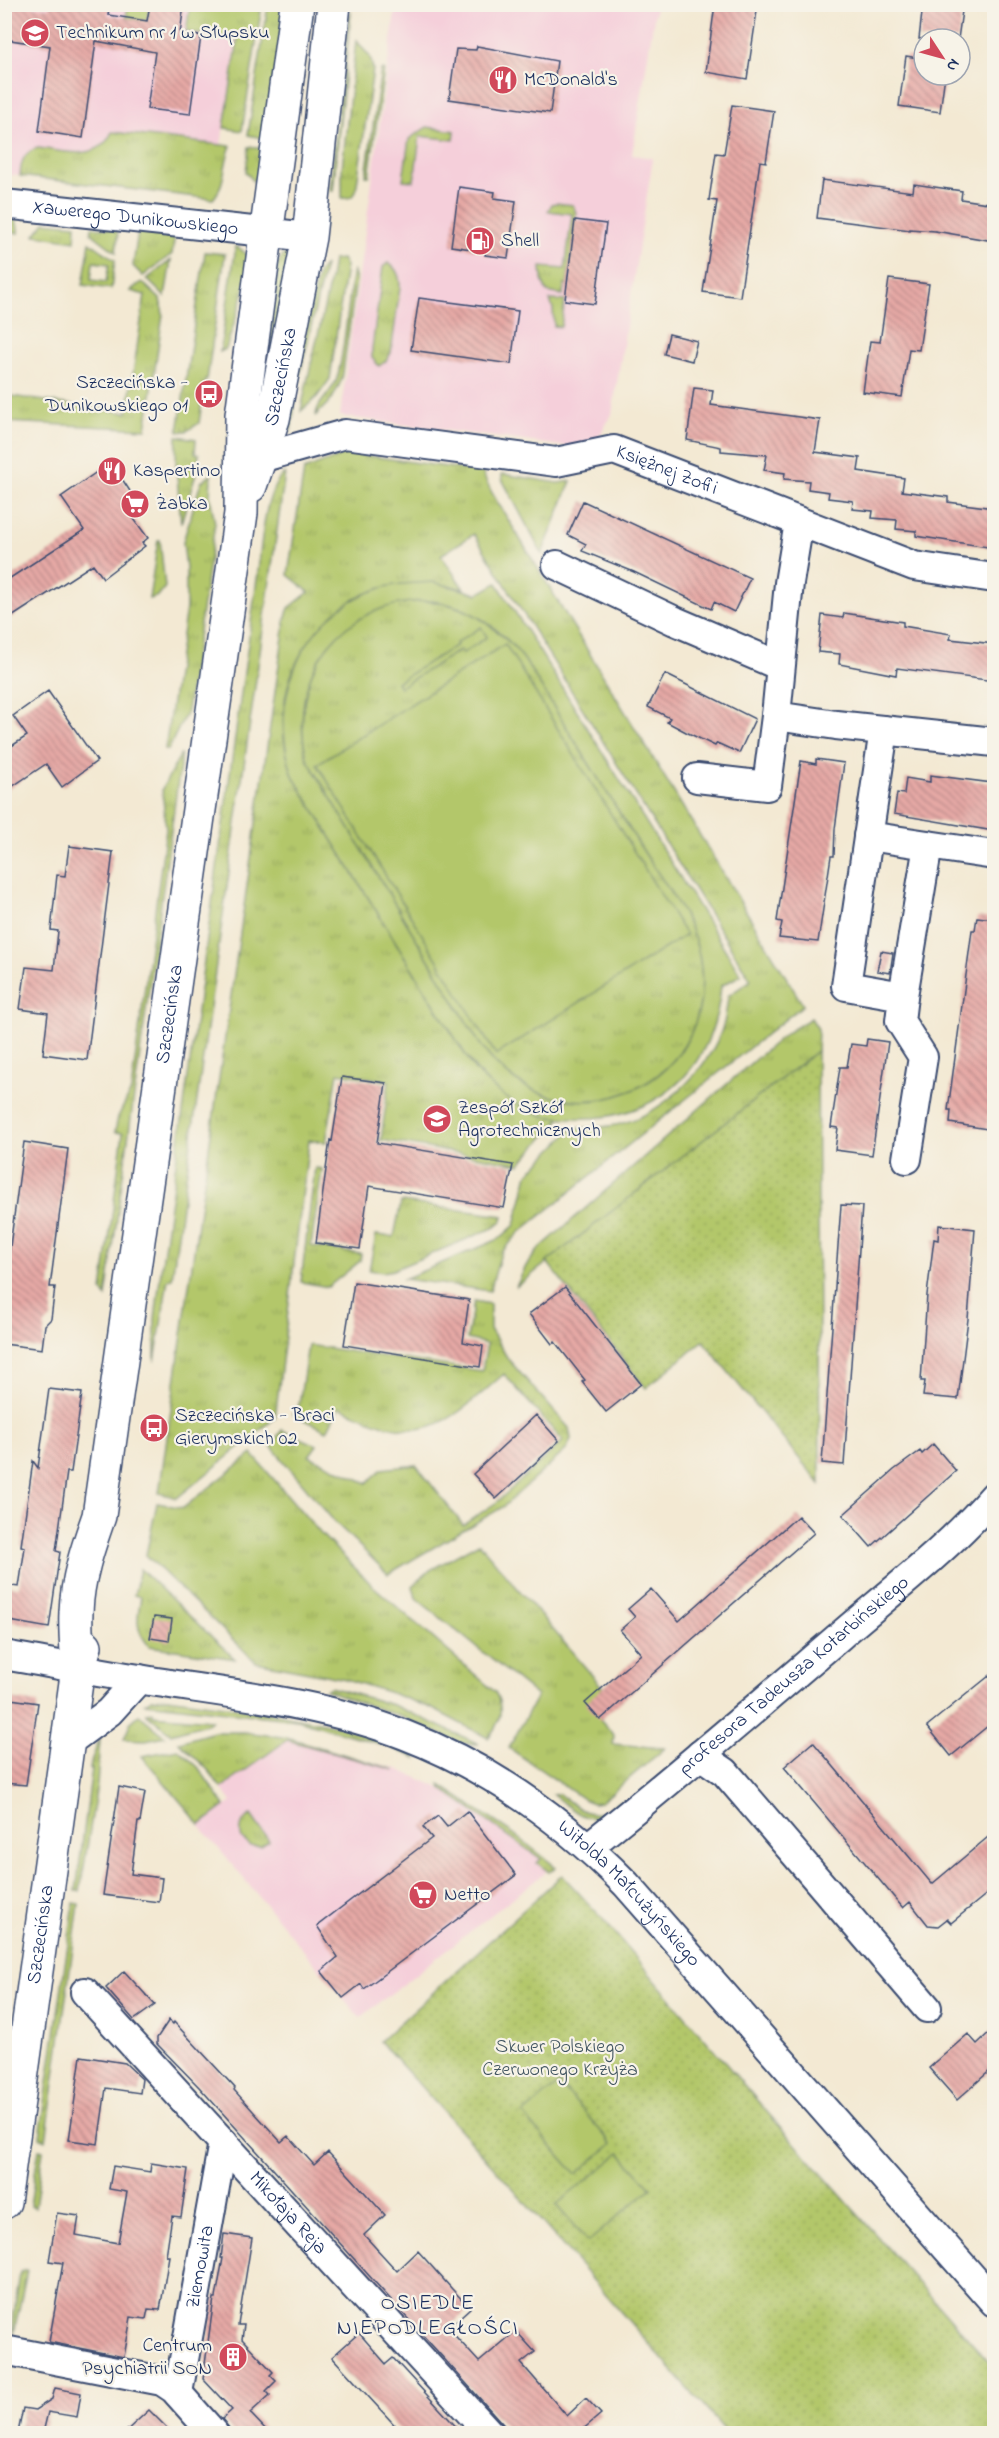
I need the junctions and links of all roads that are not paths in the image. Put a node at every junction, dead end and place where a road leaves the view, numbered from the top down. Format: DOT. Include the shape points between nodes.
graph roads {
  1 [pos="297,4"];
  2 [pos="334,4"];
  3 [pos="4,204"];
  4 [pos="267,234"];
  5 [pos="309,237"];
  6 [pos="260,458"];
  7 [pos="241,513"];
  8 [pos="799,522"];
  9 [pos="557,565"];
  10 [pos="994,578"];
  11 [pos="780,666"];
  12 [pos="776,716"];
  13 [pos="884,730"];
  14 [pos="994,742"];
  15 [pos="697,778"];
  16 [pos="868,836"];
  17 [pos="928,845"];
  18 [pos="994,855"];
  19 [pos="903,996"];
  20 [pos="907,1159"];
  21 [pos="994,1496"];
  22 [pos="4,1655"];
  23 [pos="78,1668"];
  24 [pos="139,1679"];
  25 [pos="67,1743"];
  26 [pos="700,1755"];
  27 [pos="588,1847"];
  28 [pos="85,1992"];
  29 [pos="927,2008"];
  30 [pos="223,2142"];
  31 [pos="4,2202"];
  32 [pos="994,2302"];
  33 [pos="4,2350"];
  34 [pos="177,2393"];
  35 [pos="214,2433"];
  36 [pos="490,2433"];
  1 -- 4 [label="street, Szczecińska"];
  2 -- 5 [label="street, Szczecińska"];
  3 -- 4 [label="street, Xawerego Dunikowskiego"];
  4 -- 5 [label="street"];
  4 -- 7 [label="street, Szczecińska" via="242,415"];
  5 -- 6 [label="street, Szczecińska" via="273,419"];
  6 -- 7 [label="street, Szczecińska"];
  6 -- 8 [label="street, Księżnej Zofii" via="345,434 556,462 614,450"];
  7 -- 23 [label="street, Szczecińska" via="99,1516 79,1588"];
  8 -- 10 [label="street, Księżnej Zofii" via="914,566"];
  8 -- 11 [label="street"];
  9 -- 11 [label="street"];
  11 -- 12 [label="street"];
  12 -- 13 [label="street"];
  12 -- 15 [label="street" via="767,786"];
  13 -- 14 [label="street"];
  13 -- 16 [label="street"];
  16 -- 17 [label="street"];
  16 -- 19 [label="street" via="846,986"];
  17 -- 18 [label="street"];
  17 -- 19 [label="street"];
  19 -- 20 [label="street" via="900,1021 923,1057"];
  21 -- 26 [label="street, profesora Tadeusza Kotarbińskiego" via="976,1518"];
  22 -- 23 [label="street, Witolda Małcużyńskiego"];
  23 -- 24 [label="street, Witolda Małcużyńskiego"];
  23 -- 25 [label="street, Szczecińska"];
  24 -- 25 [label="street" via="109,1712"];
  24 -- 27 [label="street, Witolda Małcużyńskiego" via="287,1701 405,1735 480,1770 538,1806"];
  25 -- 31 [label="street, Szczecińska"];
  26 -- 27 [label="street, profesora Tadeusza Kotarbińskiego"];
  26 -- 29 [label="street" via="725,1772"];
  27 -- 32 [label="street, Witolda Małcużyńskiego" via="626,1884"];
  28 -- 30 [label="street, Mikołaja Reja"];
  30 -- 34 [label="street, Ziemowita"];
  30 -- 36 [label="street, Mikołaja Reja"];
  33 -- 34 [label="street" via="162,2381"];
  34 -- 35 [label="street"];
}
